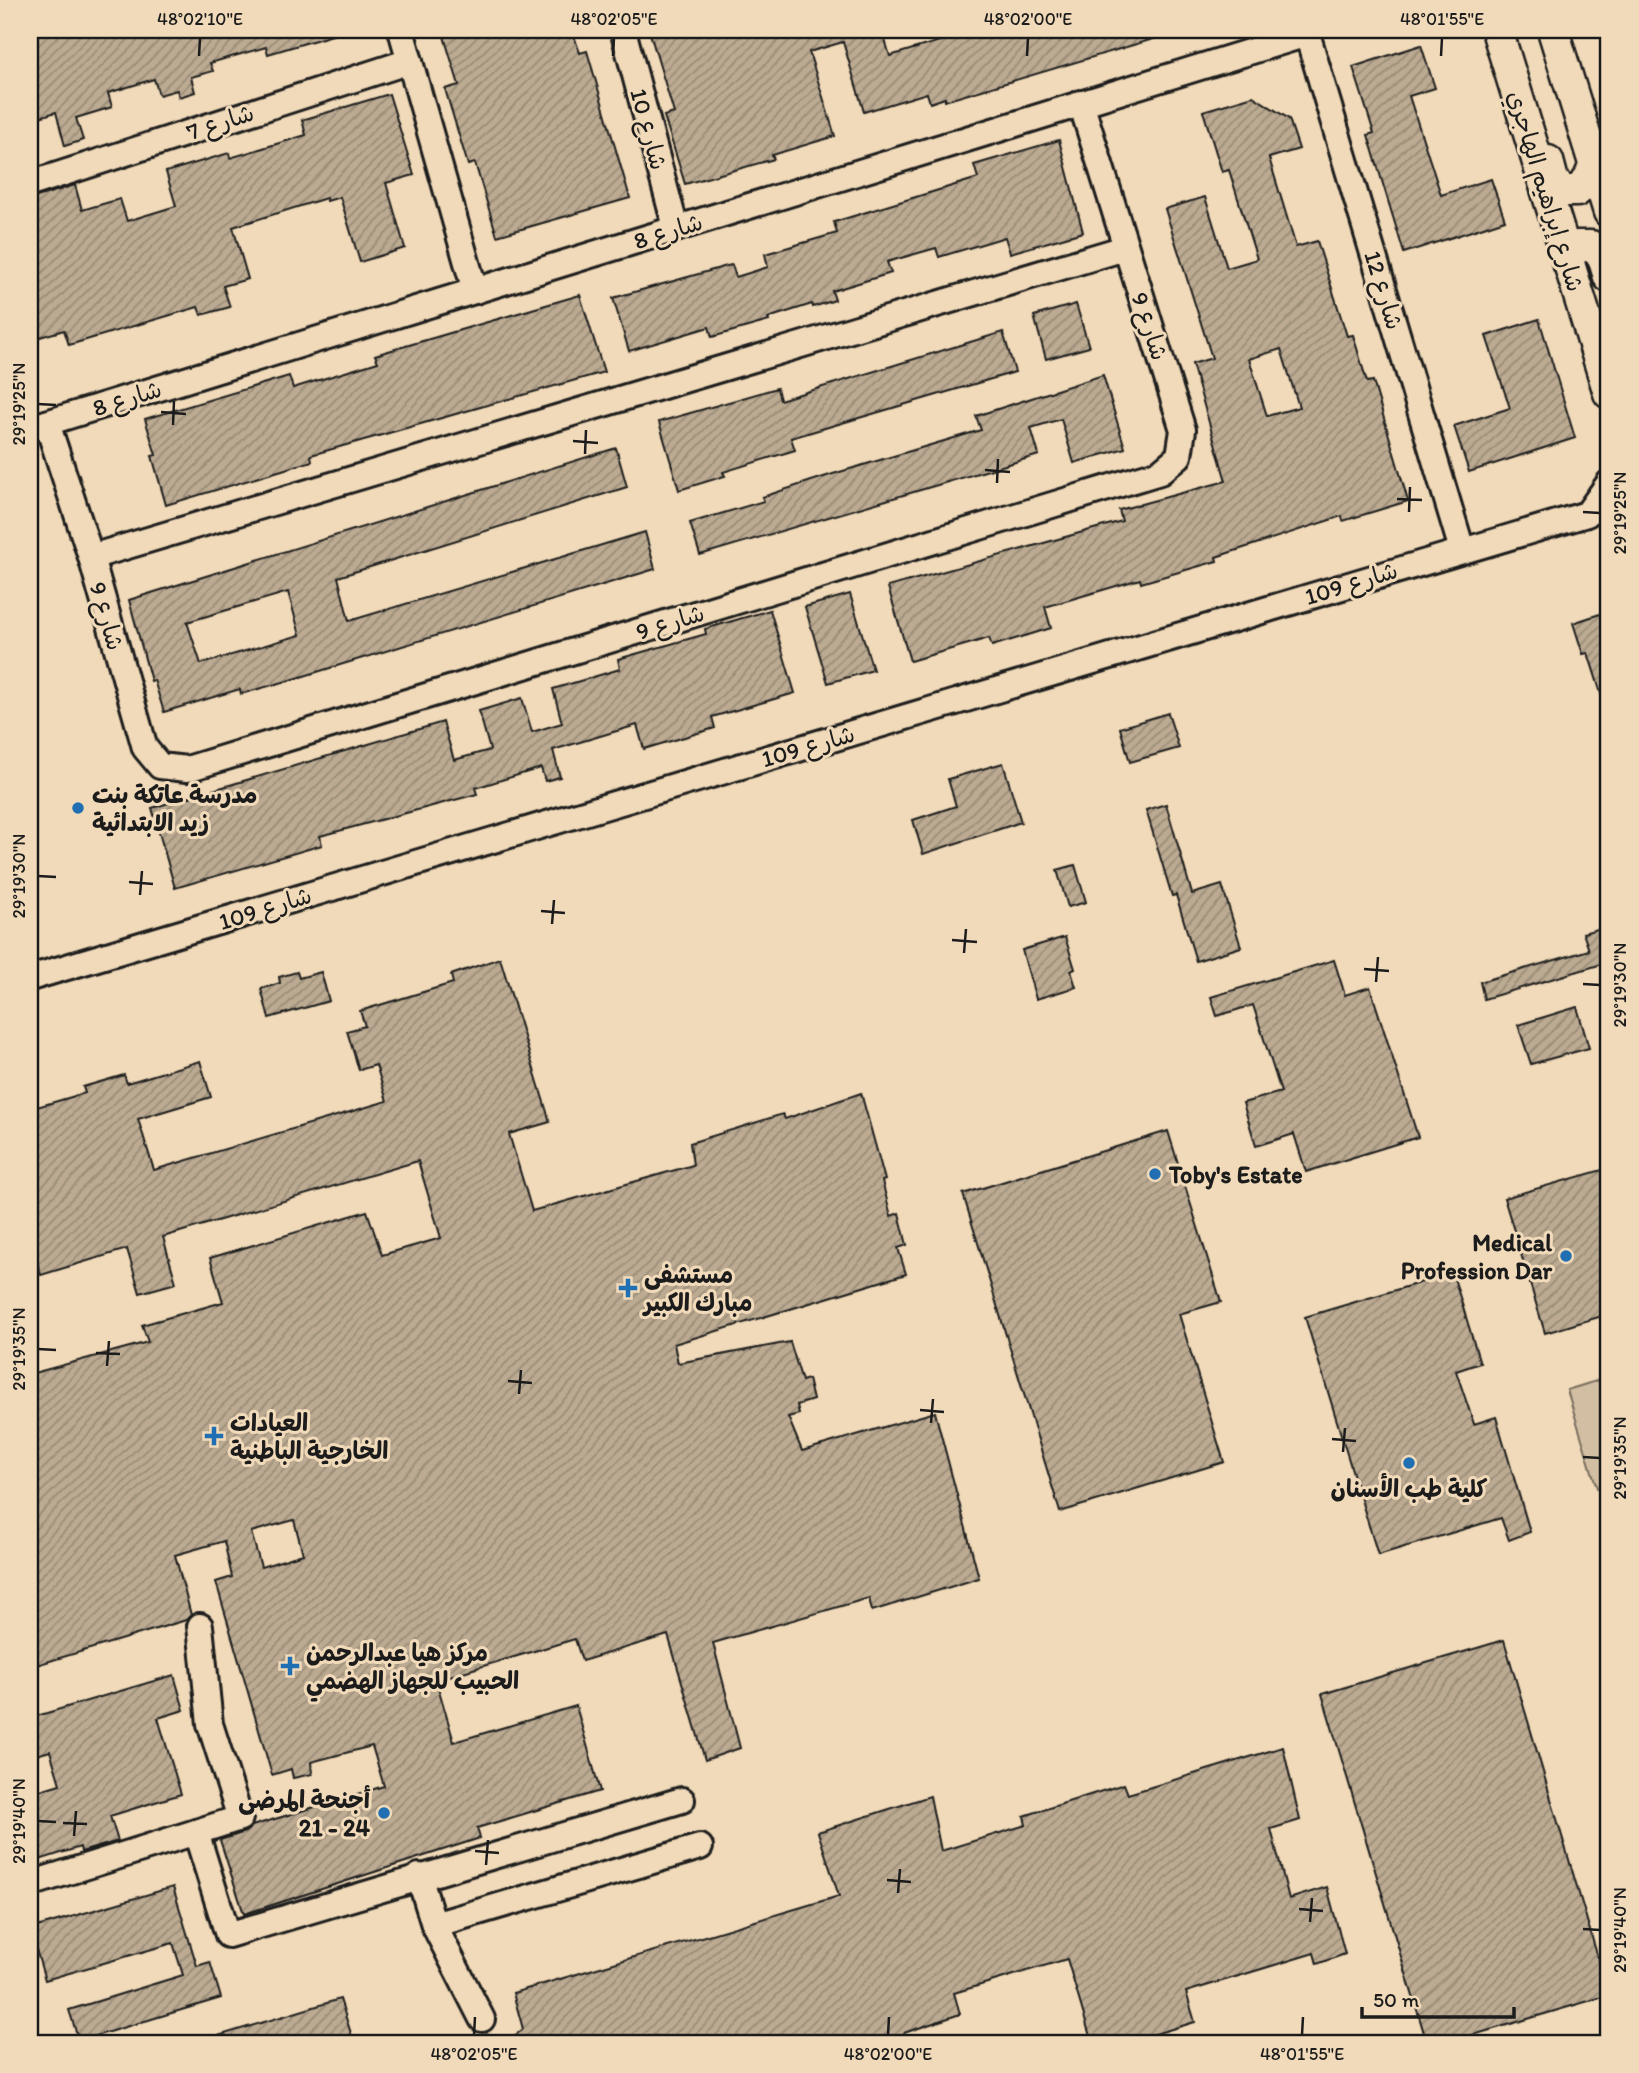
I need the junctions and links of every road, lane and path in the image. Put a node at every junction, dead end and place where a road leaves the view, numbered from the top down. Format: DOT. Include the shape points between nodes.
graph roads {
  1 [pos="401,30"];
  2 [pos="623,30"];
  3 [pos="1497,30"];
  4 [pos="1510,30"];
  5 [pos="1306,32"];
  6 [pos="1558,37"];
  7 [pos="410,61"];
  8 [pos="1081,103"];
  9 [pos="1595,164"];
  10 [pos="30,184"];
  11 [pos="1609,212"];
  12 [pos="676,229"];
  13 [pos="1125,248"];
  14 [pos="1567,261"];
  15 [pos="1609,277"];
  16 [pos="475,291"];
  17 [pos="1609,393"];
  18 [pos="38,425"];
  19 [pos="1609,483"];
  20 [pos="1598,518"];
  21 [pos="1462,551"];
  22 [pos="91,557"];
  23 [pos="30,978"];
  24 [pos="200,1626"];
  25 [pos="682,1800"];
  26 [pos="196,1832"];
  27 [pos="700,1847"];
  28 [pos="419,1876"];
  29 [pos="30,1884"];
  30 [pos="434,1924"];
  31 [pos="482,2019"];
  1 -- 7 [label="street"];
  2 -- 12 [label="street, شارع 10"];
  3 -- 14 [label="main road, شارع إبراهيم الهاجري"];
  4 -- 9 [label="main road" via="1518,45 1553,180 1562,191 1577,191 1588,181"];
  5 -- 8 [label="street, شارع 8"];
  5 -- 21 [label="street, شارع 12"];
  6 -- 9 [label="main road"];
  7 -- 10 [label="street, شارع 7"];
  7 -- 16 [label="street"];
  8 -- 12 [label="street, شارع 8"];
  8 -- 13 [label="street, شارع 9"];
  9 -- 11 [label="main road"];
  12 -- 16 [label="street, شارع 8"];
  13 -- 22 [label="street, شارع 9"];
  13 -- 22 [label="street, شارع 9" via="1183,430 1179,456 1160,472 187,769 160,766 145,748"];
  14 -- 15 [label="main road" via="1577,246 1591,246 1602,254"];
  14 -- 17 [label="main road, شارع إبراهيم الهاجري"];
  16 -- 18 [label="street, شارع 8"];
  18 -- 22 [label="street, شارع 9"];
  19 -- 20 [label="street, شارع 109"];
  20 -- 21 [label="street, شارع 109"];
  21 -- 23 [label="street, شارع 109"];
  24 -- 26 [label="street" via="210,1724 240,1818"];
  25 -- 28 [label="street"];
  26 -- 28 [label="street" via="228,1935"];
  26 -- 29 [label="street"];
  27 -- 30 [label="street"];
  28 -- 30 [label="street"];
  30 -- 31 [label="street"];
}
